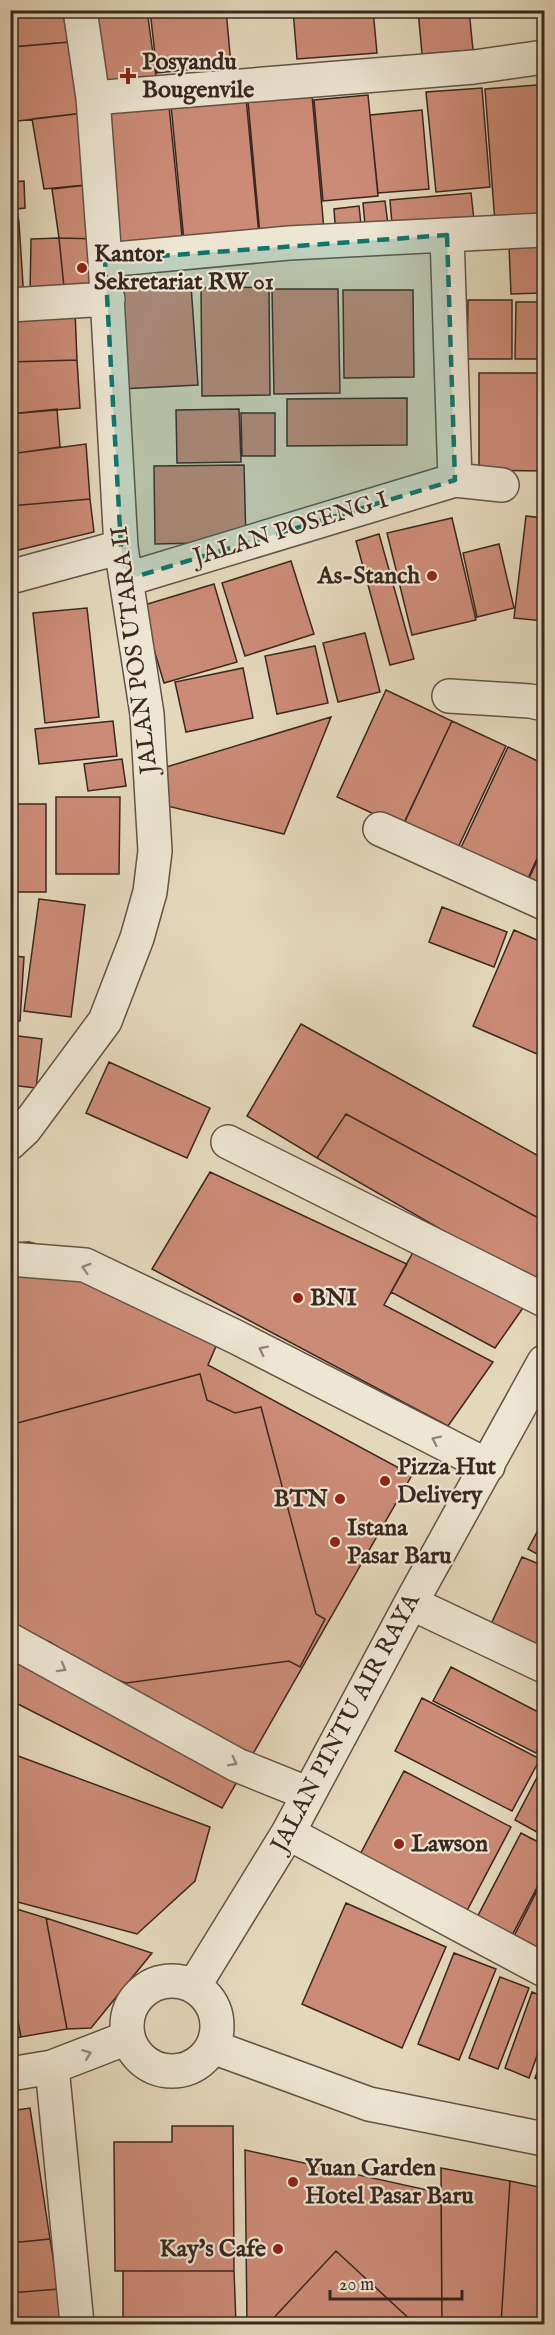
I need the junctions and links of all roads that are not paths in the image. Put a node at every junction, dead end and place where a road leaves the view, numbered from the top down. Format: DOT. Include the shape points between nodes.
graph roads {
  1 [pos="80,10"];
  2 [pos="544,57"];
  3 [pos="93,98"];
  4 [pos="544,230"];
  5 [pos="447,235"];
  6 [pos="105,260"];
  7 [pos="108,299"];
  8 [pos="10,305"];
  9 [pos="455,480"];
  10 [pos="502,485"];
  11 [pos="121,547"];
  12 [pos="10,577"];
  13 [pos="128,579"];
  14 [pos="449,696"];
  15 [pos="544,704"];
  16 [pos="380,829"];
  17 [pos="544,903"];
  18 [pos="228,1142"];
  19 [pos="10,1143"];
  20 [pos="10,1259"];
  21 [pos="544,1300"];
  22 [pos="544,1362"];
  23 [pos="488,1466"];
  24 [pos="411,1603"];
  25 [pos="10,1640"];
  26 [pos="544,1666"];
  27 [pos="309,1794"];
  28 [pos="288,1833"];
  29 [pos="544,1970"];
  30 [pos="194,1986"];
  31 [pos="127,2038"];
  32 [pos="213,2047"];
  33 [pos="52,2067"];
  34 [pos="10,2074"];
  35 [pos="544,2139"];
  36 [pos="77,2325"];
  1 -- 3 [label="street, JALAN POS UTARA II"];
  2 -- 3 [label="street" via="474,67"];
  3 -- 6 [label="street, JALAN POS UTARA II"];
  4 -- 5 [label="street"];
  5 -- 6 [label="street" via="290,243"];
  5 -- 9 [label="street"];
  6 -- 7 [label="street, JALAN POS UTARA II"];
  7 -- 8 [label="street"];
  7 -- 11 [label="street, JALAN POS UTARA II"];
  9 -- 10 [label="street, JALAN POSENG I"];
  9 -- 13 [label="street, JALAN POSENG I"];
  11 -- 12 [label="street"];
  11 -- 13 [label="street, JALAN POS UTARA II"];
  13 -- 19 [label="street, JALAN POS UTARA II" via="147,714 155,851 150,892 105,1021 25,1129"];
  14 -- 15 [label="street"];
  16 -- 17 [label="street"];
  18 -- 21 [label="street"];
  23 -- 20 [label="street, one-way" via="85,1265"];
  22 -- 23 [label="street, JALAN PINTU AIR RAYA"];
  23 -- 24 [label="street, JALAN PINTU AIR RAYA"];
  24 -- 26 [label="street"];
  24 -- 27 [label="street, JALAN PINTU AIR RAYA"];
  25 -- 27 [label="street, one-way" via="237,1765"];
  27 -- 28 [label="street, JALAN PINTU AIR RAYA"];
  28 -- 29 [label="street"];
  28 -- 30 [label="street, JALAN PINTU AIR RAYA"];
  30 -- 31 [label="street" via="168,1981 144,1990 128,2012"];
  30 -- 32 [label="street" via="211,2002 218,2024"];
  31 -- 32 [label="street" via="142,2061 167,2072 194,2066"];
  33 -- 31 [label="street, one-way"];
  32 -- 35 [label="street" via="369,2104"];
  33 -- 34 [label="street"];
  33 -- 36 [label="street"];
}
